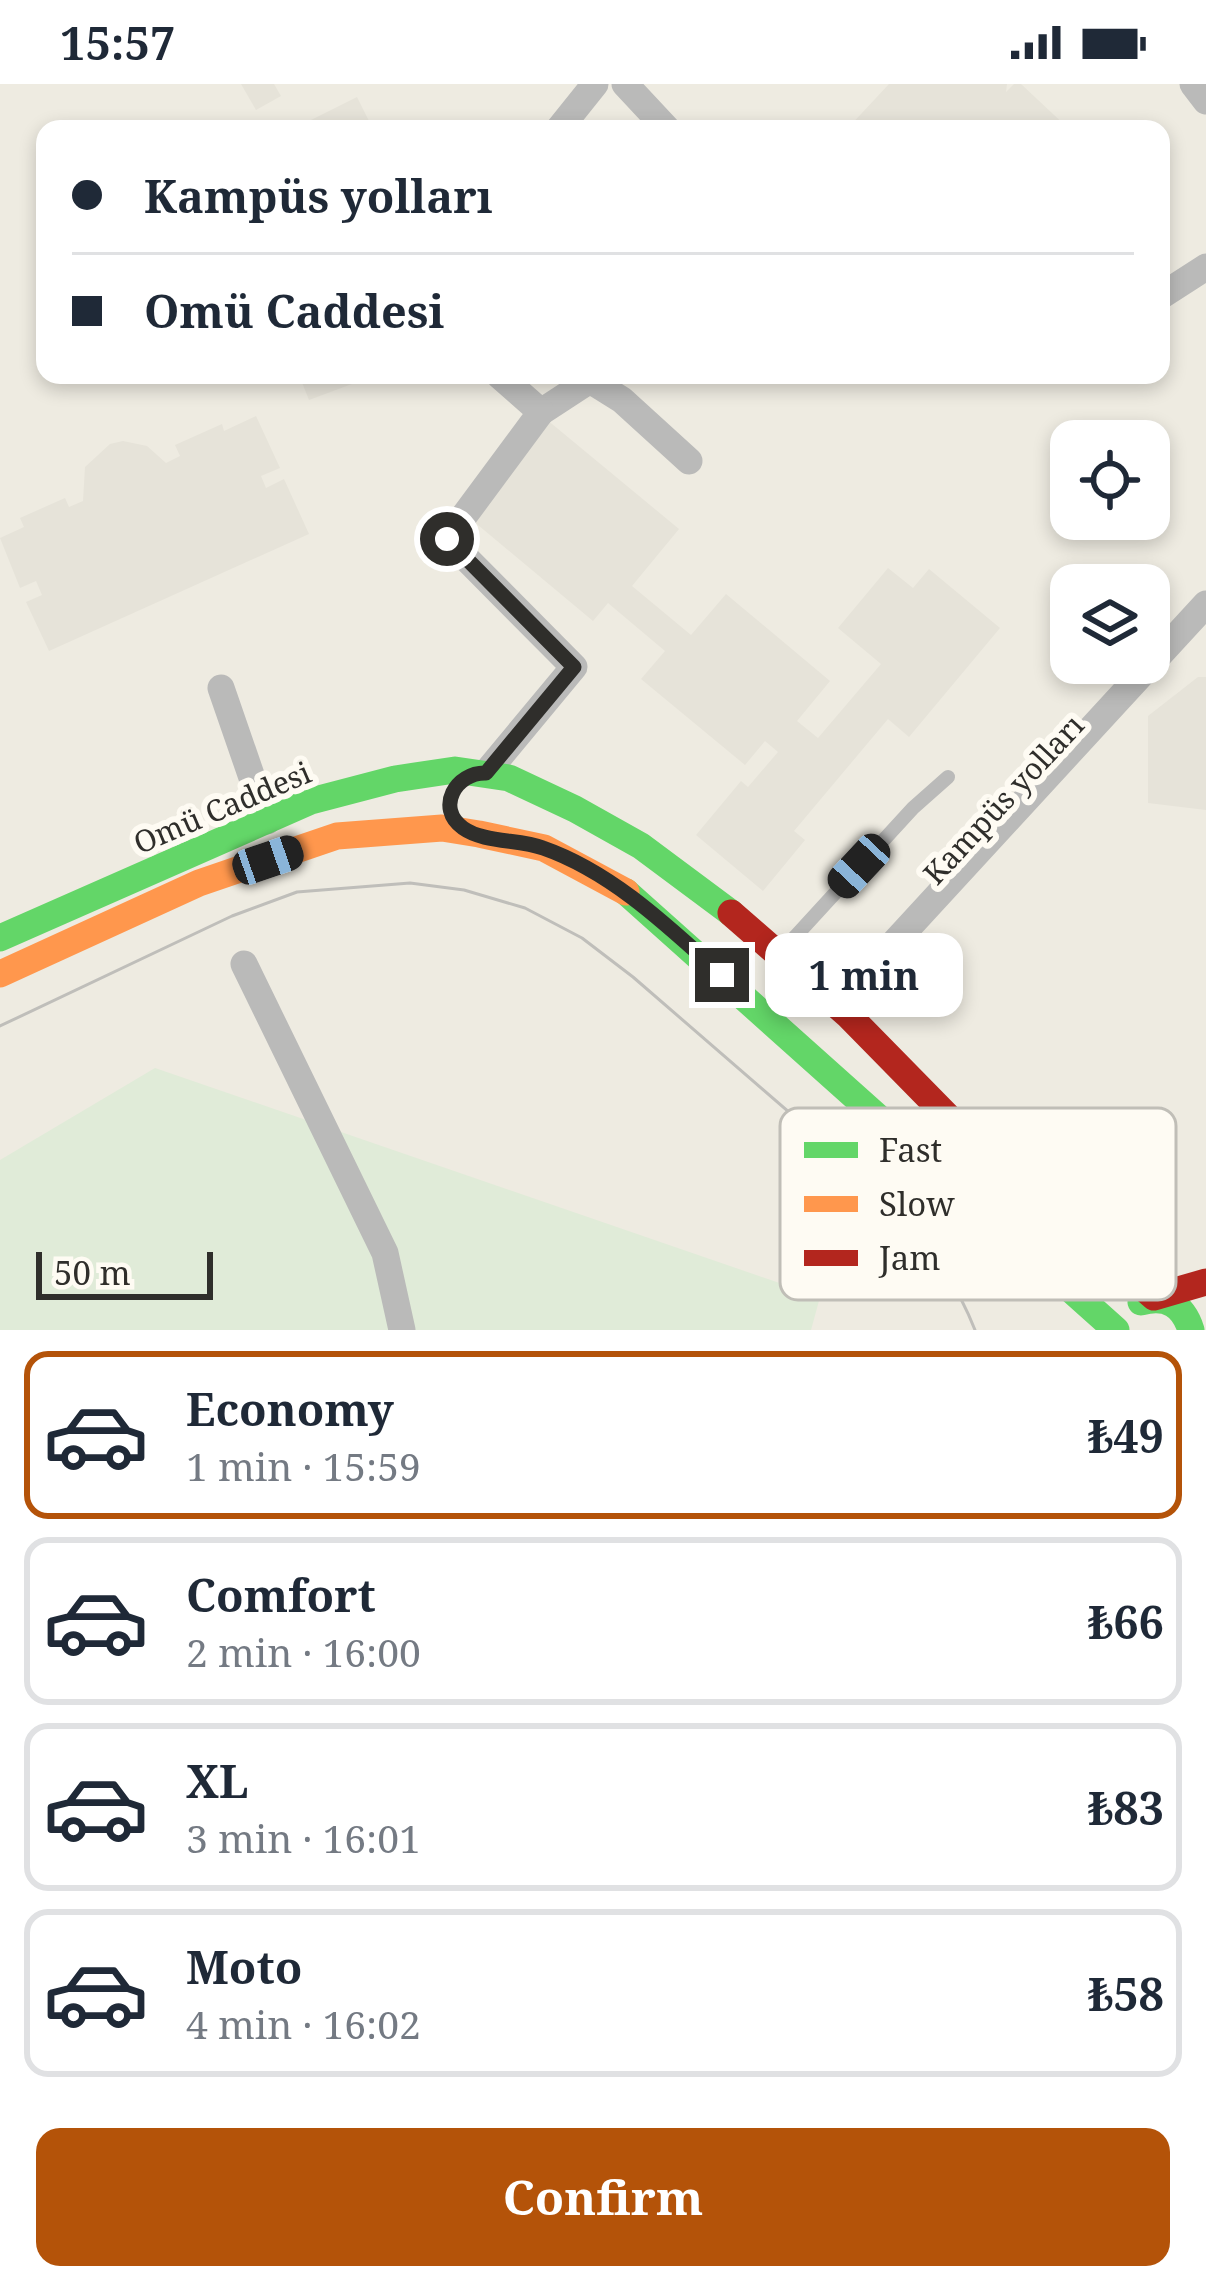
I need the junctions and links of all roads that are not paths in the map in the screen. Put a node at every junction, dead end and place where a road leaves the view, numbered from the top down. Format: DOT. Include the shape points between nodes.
graph roads {
  1 [pos="595,84"];
  2 [pos="625,84"];
  3 [pos="1193,84"];
  4 [pos="1206,101"];
  5 [pos="566,120"];
  6 [pos="659,120"];
  7 [pos="1206,267"];
  8 [pos="1170,290"];
  9 [pos="509,384"];
  10 [pos="584,384"];
  11 [pos="596,384"];
  12 [pos="541,412"];
  13 [pos="689,461"];
  14 [pos="1206,604"];
  15 [pos="1206,629"];
  16 [pos="220,688"];
  17 [pos="486,773"];
  18 [pos="948,777"];
  19 [pos="266,821"];
  20 [pos="479,834"];
  21 [pos="0,938"];
  22 [pos="778,955"];
  23 [pos="244,964"];
  24 [pos="0,974"];
  25 [pos="744,994"];
  26 [pos="839,1012"];
  27 [pos="821,1065"];
  28 [pos="870,1108"];
  29 [pos="938,1108"];
  30 [pos="1206,1282"];
  31 [pos="1176,1291"];
  32 [pos="1085,1300"];
  33 [pos="1086,1300"];
  34 [pos="1149,1300"];
  35 [pos="1160,1300"];
  36 [pos="1206,1322"];
  37 [pos="402,1330"];
  38 [pos="1094,1330"];
  39 [pos="1119,1330"];
  40 [pos="1194,1330"];
  1 -- 5 [label="street"];
  2 -- 6 [label="street"];
  3 -- 4 [label="street"];
  7 -- 8 [label="street"];
  9 -- 12 [label="street"];
  10 -- 12 [label="street"];
  11 -- 13 [label="street"];
  12 -- 17 [label="street" via="447,539 574,667"];
  14 -- 26 [label="street"];
  15 -- 26 [label="street, Kampüs yolları"];
  16 -- 19 [label="street"];
  17 -- 19 [label="street, Omü Caddesi" via="395,779"];
  17 -- 20 [label="street" via="504,783 511,802 499,828"];
  17 -- 20 [label="street" via="458,782 450,800 454,819"];
  17 -- 22 [label="street, Omü Caddesi" via="640,846"];
  18 -- 22 [label="lane"];
  19 -- 21 [label="street, Omü Caddesi"];
  20 -- 24 [label="street, Omü Caddesi" via="442,828 337,836 199,883"];
  20 -- 25 [label="street, Omü Caddesi" via="544,848 630,894"];
  22 -- 26 [label="street, Omü Caddesi"];
  23 -- 37 [label="street" via="385,1253"];
  25 -- 26 [label="street" via="815,1021"];
  25 -- 27 [label="street, Omü Caddesi"];
  26 -- 27 [label="street"];
  26 -- 29 [label="street, Omü Caddesi"];
  27 -- 28 [label="street, Omü Caddesi"];
  30 -- 31 [label="street"];
  32 -- 38 [label="street"];
  33 -- 39 [label="street, Omü Caddesi"];
  34 -- 39 [label="street, Omü Caddesi" via="1134,1306"];
  35 -- 40 [label="street, Omü Caddesi" via="1182,1308"];
  36 -- 40 [label="street, Omü Caddesi"];
}
